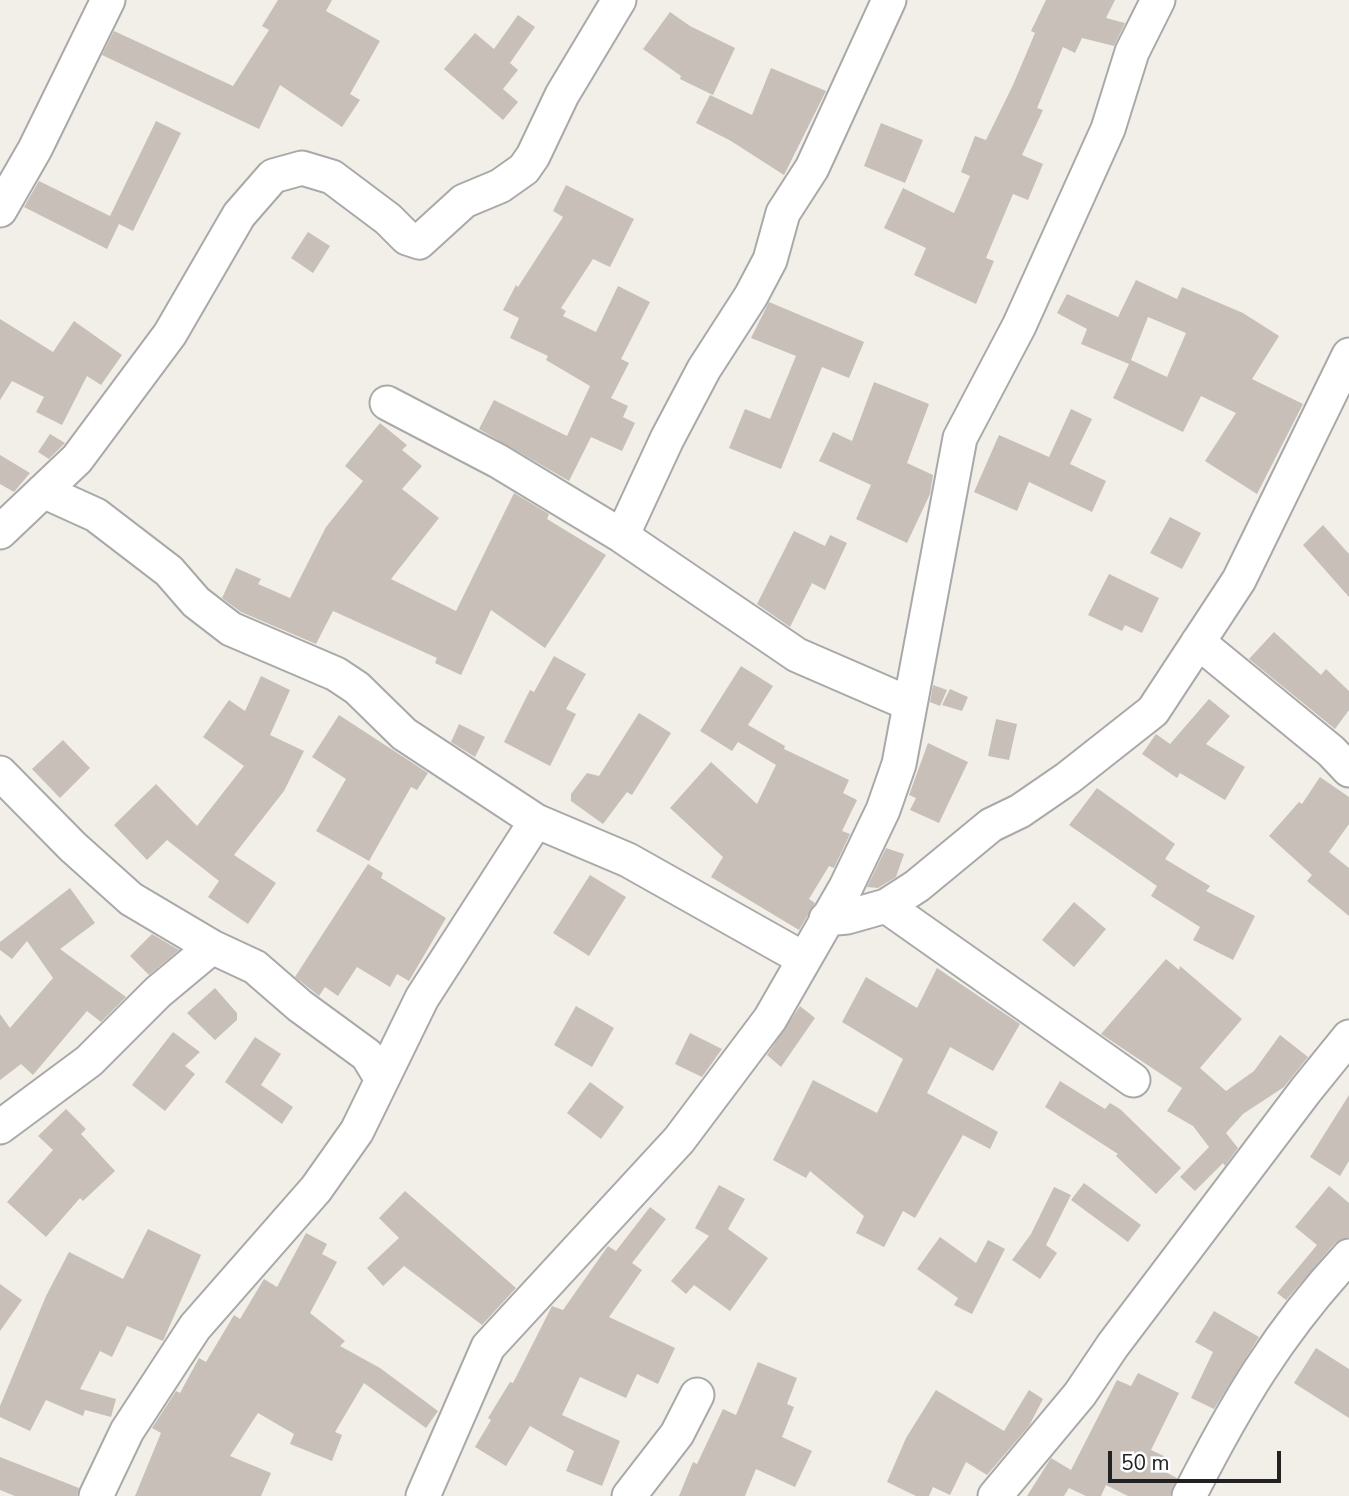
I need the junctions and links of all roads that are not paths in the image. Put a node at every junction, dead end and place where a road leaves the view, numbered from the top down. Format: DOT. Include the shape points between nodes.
graph roads {
  1 [pos="108,0"];
  2 [pos="619,0"];
  3 [pos="889,0"];
  4 [pos="1157,0"];
  5 [pos="0,210"];
  6 [pos="1349,355"];
  7 [pos="387,403"];
  8 [pos="43,491"];
  9 [pos="0,532"];
  10 [pos="622,536"];
  11 [pos="1198,642"];
  12 [pos="910,704"];
  13 [pos="1349,770"];
  14 [pos="0,773"];
  15 [pos="536,821"];
  16 [pos="886,906"];
  17 [pos="827,919"];
  18 [pos="212,947"];
  19 [pos="804,958"];
  20 [pos="1349,1037"];
  21 [pos="374,1066"];
  22 [pos="1133,1080"];
  23 [pos="0,1127"];
  24 [pos="1349,1256"];
  25 [pos="697,1395"];
  26 [pos="96,1496"];
  27 [pos="423,1496"];
  28 [pos="629,1496"];
  29 [pos="995,1496"];
  30 [pos="1189,1496"];
  1 -- 5 [label="street"];
  2 -- 8 [label="street" via="524,169 500,186 464,201 419,242 407,238 332,177 302,168 273,176 239,215 170,334 77,459"];
  3 -- 10 [label="street" via="811,168 783,213 771,260 698,380"];
  4 -- 12 [label="street" via="1132,52 1102,141 1019,326 960,438"];
  6 -- 11 [label="street" via="1269,525"];
  7 -- 10 [label="street" via="498,461"];
  8 -- 9 [label="street"];
  8 -- 15 [label="street" via="96,515 169,571 196,602 231,629 336,674 357,688 404,734"];
  10 -- 12 [label="street" via="797,655"];
  11 -- 13 [label="street"];
  11 -- 16 [label="street" via="1153,711 1068,778 991,825"];
  12 -- 17 [label="street" via="899,764 883,810"];
  14 -- 18 [label="street" via="131,899"];
  15 -- 19 [label="street" via="628,860"];
  15 -- 21 [label="street" via="422,998 399,1042"];
  16 -- 17 [label="street"];
  16 -- 22 [label="street"];
  17 -- 19 [label="street"];
  18 -- 21 [label="street" via="255,967"];
  18 -- 23 [label="street" via="158,992 89,1061"];
  19 -- 27 [label="street" via="770,1019 679,1140 488,1347"];
  20 -- 29 [label="street" via="1080,1394"];
  21 -- 26 [label="street" via="357,1131 316,1189 195,1327 127,1431"];
  24 -- 30 [label="street" via="1263,1360"];
  25 -- 28 [label="street" via="677,1434"];
}
